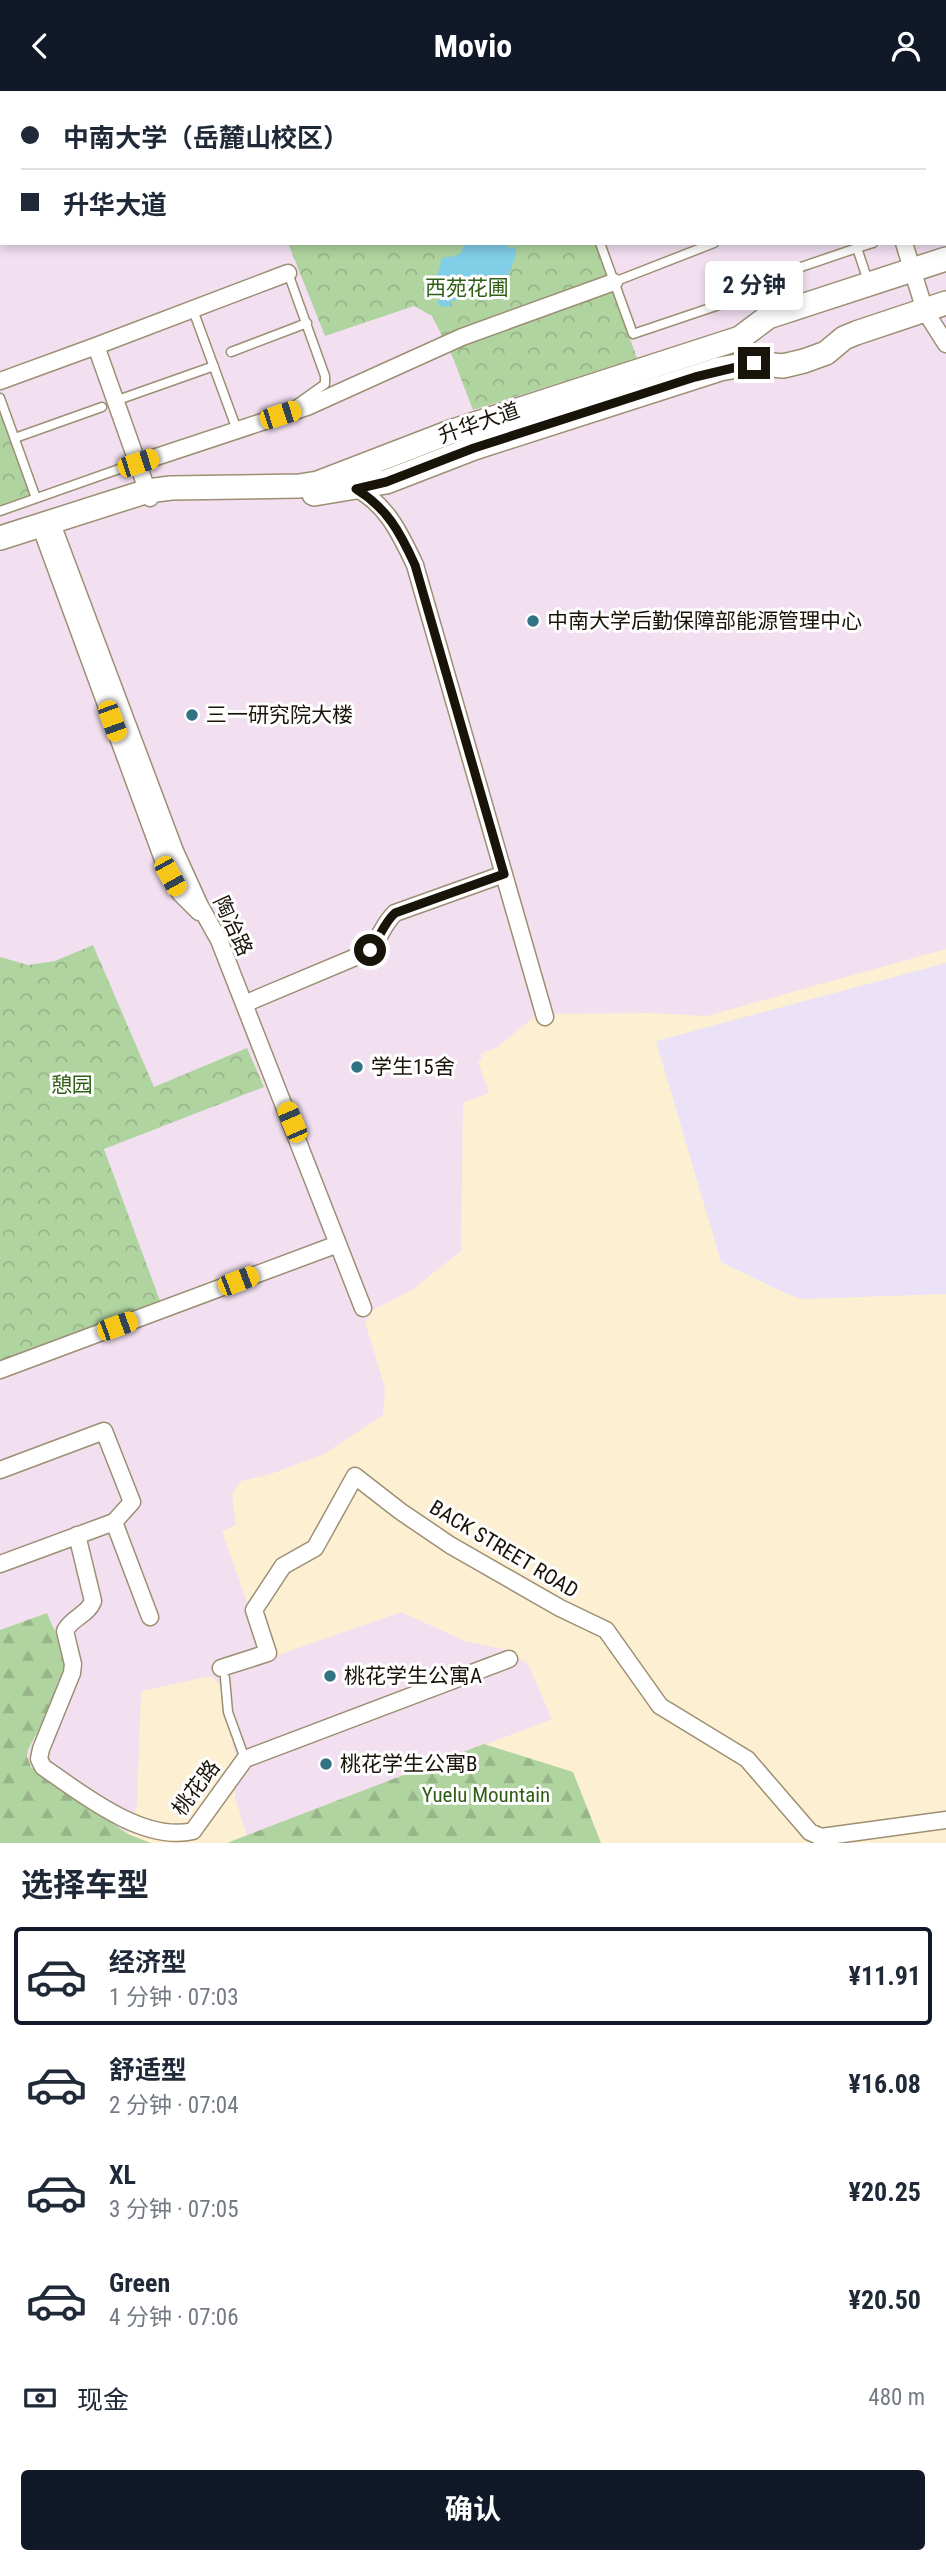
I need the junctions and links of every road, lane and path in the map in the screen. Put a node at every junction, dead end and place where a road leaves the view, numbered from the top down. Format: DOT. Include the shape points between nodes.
graph roads {
  1 [pos="601,245"];
  2 [pos="709,245"];
  3 [pos="867,245"];
  4 [pos="905,245"];
  5 [pos="858,248"];
  6 [pos="946,259"];
  7 [pos="911,270"];
  8 [pos="288,273"];
  9 [pos="614,282"];
  10 [pos="757,282"];
  11 [pos="869,283"];
  12 [pos="725,303"];
  13 [pos="935,307"];
  14 [pos="193,310"];
  15 [pos="307,323"];
  16 [pos="946,344"];
  17 [pos="96,346"];
  18 [pos="231,352"];
  19 [pos="214,366"];
  20 [pos="0,381"];
  21 [pos="0,398"];
  22 [pos="109,404"];
  23 [pos="280,415"];
  24 [pos="237,430"];
  25 [pos="15,438"];
  26 [pos="130,465"];
  27 [pos="332,478"];
  28 [pos="356,489"];
  29 [pos="149,496"];
  30 [pos="37,498"];
  31 [pos="0,511"];
  32 [pos="47,527"];
  33 [pos="0,538"];
  34 [pos="0,548"];
  35 [pos="504,874"];
  36 [pos="244,1005"];
  37 [pos="545,1017"];
  38 [pos="338,1244"];
  39 [pos="363,1308"];
  40 [pos="0,1370"];
  41 [pos="0,1469"];
  42 [pos="114,1522"];
  43 [pos="77,1535"];
  44 [pos="0,1564"];
  45 [pos="150,1617"];
  46 [pos="509,1659"];
  47 [pos="223,1673"];
  48 [pos="245,1759"];
  49 [pos="946,1820"];
  50 [pos="824,1840"];
  1 -- 9 [label="lane"];
  2 -- 9 [label="lane"];
  3 -- 5 [label="lane"];
  4 -- 7 [label="street"];
  5 -- 10 [label="lane"];
  5 -- 11 [label="lane"];
  6 -- 7 [label="street, 升华大道"];
  7 -- 11 [label="street, 升华大道"];
  7 -- 13 [label="street"];
  8 -- 14 [label="street"];
  8 -- 15 [label="lane"];
  9 -- 12 [label="lane" via="633,334"];
  9 -- 23 [label="street" via="462,337"];
  11 -- 27 [label="street, 升华大道" via="768,317 740,338 453,431"];
  13 -- 16 [label="street"];
  13 -- 28 [label="street, 升华大道" via="856,333 804,361 720,369"];
  14 -- 17 [label="street"];
  14 -- 19 [label="lane"];
  15 -- 18 [label="lane"];
  15 -- 23 [label="lane" via="325,384"];
  17 -- 20 [label="street"];
  17 -- 22 [label="street"];
  19 -- 22 [label="lane"];
  19 -- 24 [label="lane"];
  21 -- 25 [label="lane"];
  22 -- 25 [label="lane"];
  22 -- 26 [label="street"];
  23 -- 24 [label="street"];
  24 -- 26 [label="street"];
  25 -- 30 [label="lane"];
  26 -- 29 [label="street"];
  26 -- 30 [label="lane"];
  27 -- 28 [label="street"];
  27 -- 29 [label="street, 升华大道" via="299,487 192,488"];
  28 -- 29 [label="street, 升华大道" via="288,495"];
  28 -- 35 [label="street" via="389,515 415,565"];
  29 -- 32 [label="street, 升华大道"];
  30 -- 31 [label="lane"];
  32 -- 33 [label="street, 升华大道"];
  32 -- 34 [label="street, 升华大道"];
  32 -- 36 [label="street, 陶冶路" via="162,857 180,893 208,921 219,940"];
  35 -- 36 [label="street" via="395,913 370,950"];
  35 -- 37 [label="street"];
  36 -- 38 [label="street, 陶冶路"];
  38 -- 39 [label="street, 陶冶路"];
  38 -- 40 [label="street"];
  41 -- 42 [label="street" via="104,1431 132,1502"];
  42 -- 43 [label="street"];
  42 -- 45 [label="street"];
  43 -- 44 [label="street"];
  43 -- 48 [label="street, 桃花路" via="93,1601 65,1631 73,1664 41,1749 43,1767 132,1829 181,1837 193,1831"];
  46 -- 48 [label="street, 桃花路"];
  47 -- 48 [label="lane" via="228,1712"];
  47 -- 50 [label="street, BACK STREET ROAD" via="268,1653 254,1610 283,1566 315,1548 355,1476 450,1545 606,1630 660,1706 747,1759 810,1832"];
  49 -- 50 [label="street, BACK STREET ROAD"];
}
